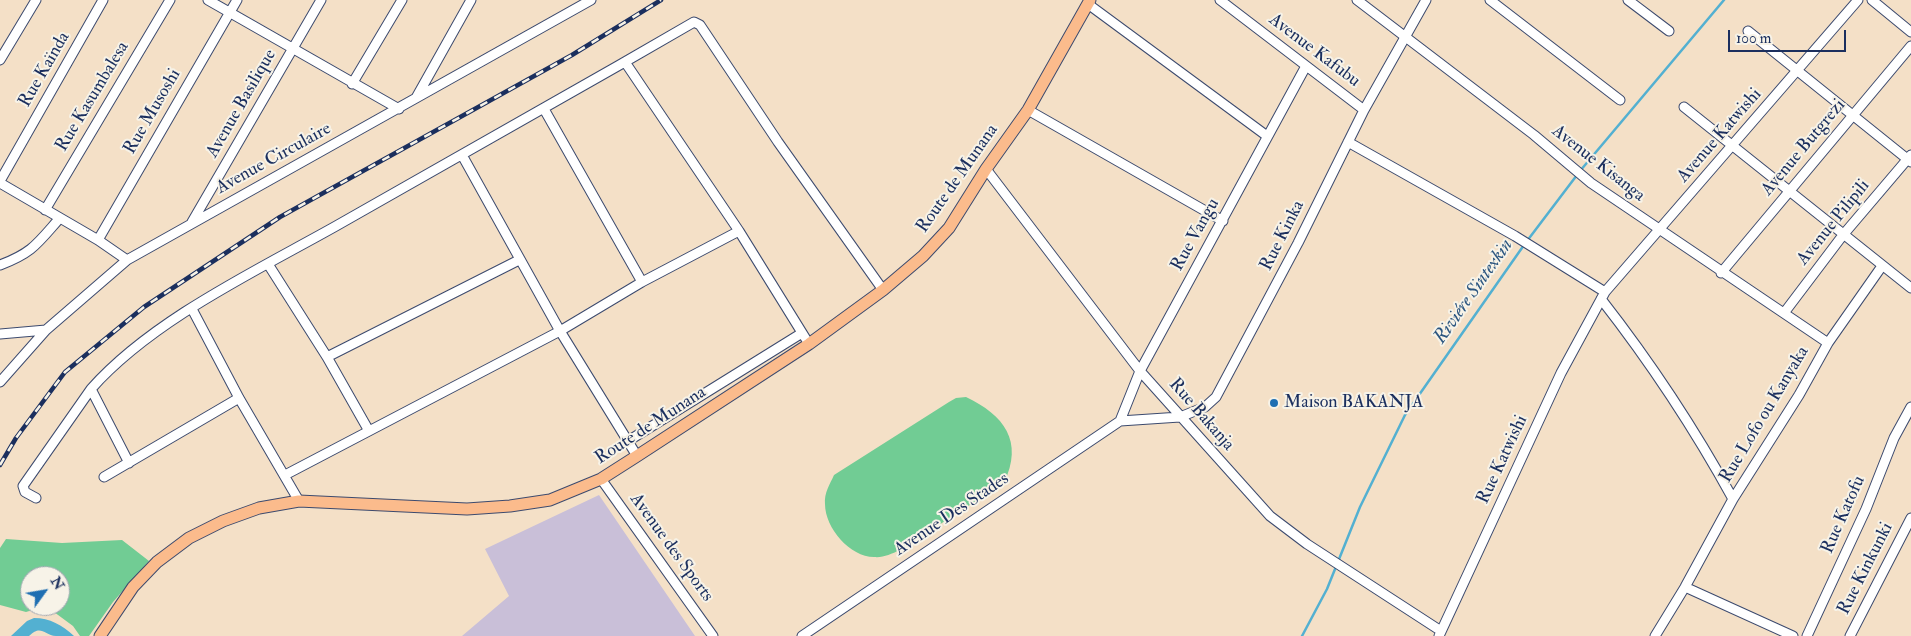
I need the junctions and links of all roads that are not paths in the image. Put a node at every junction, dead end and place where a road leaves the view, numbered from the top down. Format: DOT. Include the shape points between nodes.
graph roads {
  1 [pos="36,0"];
  2 [pos="104,0"];
  3 [pos="170,0"];
  4 [pos="208,0"];
  5 [pos="237,0"];
  6 [pos="322,0"];
  7 [pos="402,0"];
  8 [pos="471,0"];
  9 [pos="591,0"];
  10 [pos="1220,0"];
  11 [pos="1357,0"];
  12 [pos="1426,0"];
  13 [pos="1490,0"];
  14 [pos="1628,0"];
  15 [pos="1858,0"];
  16 [pos="1872,0"];
  17 [pos="1089,2"];
  18 [pos="230,12"];
  19 [pos="1669,31"];
  20 [pos="1748,31"];
  21 [pos="1911,32"];
  22 [pos="1406,36"];
  23 [pos="1911,46"];
  24 [pos="293,50"];
  25 [pos="0,60"];
  26 [pos="626,62"];
  27 [pos="1306,66"];
  28 [pos="1798,70"];
  29 [pos="352,84"];
  30 [pos="415,99"];
  31 [pos="1620,100"];
  32 [pos="1684,107"];
  33 [pos="399,109"];
  34 [pos="544,109"];
  35 [pos="1028,110"];
  36 [pos="1364,110"];
  37 [pos="1854,115"];
  38 [pos="1268,136"];
  39 [pos="1348,142"];
  40 [pos="1733,146"];
  41 [pos="462,155"];
  42 [pos="1910,159"];
  43 [pos="986,169"];
  44 [pos="0,182"];
  45 [pos="1789,190"];
  46 [pos="45,210"];
  47 [pos="59,219"];
  48 [pos="1223,221"];
  49 [pos="190,224"];
  50 [pos="1659,230"];
  51 [pos="739,231"];
  52 [pos="1843,235"];
  53 [pos="98,240"];
  54 [pos="127,260"];
  55 [pos="519,260"];
  56 [pos="268,264"];
  57 [pos="0,265"];
  58 [pos="1882,266"];
  59 [pos="1721,272"];
  60 [pos="642,282"];
  61 [pos="1910,286"];
  62 [pos="883,290"];
  63 [pos="1603,295"];
  64 [pos="192,309"];
  65 [pos="1784,312"];
  66 [pos="46,330"];
  67 [pos="560,331"];
  68 [pos="802,333"];
  69 [pos="0,334"];
  70 [pos="1828,343"];
  71 [pos="809,344"];
  72 [pos="327,357"];
  73 [pos="1140,371"];
  74 [pos="0,382"];
  75 [pos="91,389"];
  76 [pos="239,398"];
  77 [pos="1911,407"];
  78 [pos="1180,417"];
  79 [pos="1120,421"];
  80 [pos="369,431"];
  81 [pos="628,441"];
  82 [pos="637,456"];
  83 [pos="130,463"];
  84 [pos="284,475"];
  85 [pos="104,477"];
  86 [pos="602,479"];
  87 [pos="36,498"];
  88 [pos="1733,499"];
  89 [pos="299,502"];
  90 [pos="1911,518"];
  91 [pos="1685,587"];
  92 [pos="1772,632"];
  93 [pos="1440,634"];
  94 [pos="100,636"];
  95 [pos="713,636"];
  96 [pos="802,636"];
  97 [pos="1655,636"];
  98 [pos="1793,636"];
  99 [pos="1807,636"];
  100 [pos="1850,636"];
  1 -- 25 [label="street"];
  2 -- 44 [label="street, Rue Kaïnda"];
  3 -- 46 [label="street, Rue Kasumbalesa"];
  4 -- 18 [label="street"];
  5 -- 18 [label="street, Rue Musoshi"];
  6 -- 24 [label="street, Avenue Basilique"];
  7 -- 29 [label="street"];
  8 -- 30 [label="street"];
  9 -- 30 [label="street, Avenue Circulaire"];
  10 -- 27 [label="street, Avenue Kafubu"];
  11 -- 22 [label="street, Avenue Kisanga"];
  12 -- 22 [label="street, Rue Kinka"];
  13 -- 31 [label="street"];
  14 -- 19 [label="street"];
  15 -- 28 [label="street, Avenue Katwishi"];
  16 -- 21 [label="street"];
  17 -- 35 [label="main road, Route de Munana"];
  17 -- 38 [label="street"];
  18 -- 24 [label="street"];
  18 -- 53 [label="street, Rue Musoshi"];
  20 -- 28 [label="street"];
  22 -- 36 [label="street, Rue Kinka"];
  22 -- 50 [label="street, Avenue Kisanga" via="1591,182"];
  23 -- 37 [label="street, Avenue Butgrezi"];
  24 -- 29 [label="street"];
  24 -- 49 [label="street, Avenue Basilique"];
  26 -- 34 [label="street"];
  26 -- 51 [label="street"];
  26 -- 62 [label="street" via="694,22 700,25"];
  27 -- 36 [label="street, Avenue Kafubu"];
  27 -- 38 [label="street, Rue Vangu"];
  28 -- 37 [label="street"];
  28 -- 40 [label="street, Avenue Katwishi"];
  29 -- 33 [label="street"];
  30 -- 33 [label="street, Avenue Circulaire"];
  32 -- 40 [label="street"];
  33 -- 49 [label="street, Avenue Circulaire"];
  34 -- 41 [label="street"];
  34 -- 60 [label="street"];
  35 -- 43 [label="main road, Route de Munana"];
  35 -- 48 [label="street"];
  36 -- 39 [label="street, Rue Kinka"];
  37 -- 42 [label="street"];
  37 -- 45 [label="street, Avenue Butgrezi"];
  38 -- 48 [label="street, Rue Vangu"];
  39 -- 63 [label="street" via="1515,236"];
  39 -- 78 [label="street, Rue Kinka" via="1216,397 1205,407"];
  40 -- 45 [label="street"];
  40 -- 50 [label="street, Avenue Katwishi"];
  41 -- 55 [label="street"];
  41 -- 56 [label="street"];
  42 -- 52 [label="street, Avenue Pilipili"];
  43 -- 62 [label="main road, Route de Munana" via="949,228 913,266"];
  43 -- 73 [label="street, Rue Bakanja"];
  44 -- 46 [label="street"];
  45 -- 52 [label="street"];
  45 -- 59 [label="street, Avenue Butgrezi"];
  46 -- 47 [label="street"];
  47 -- 53 [label="street"];
  47 -- 57 [label="street" via="22,257"];
  48 -- 73 [label="street, Rue Vangu"];
  49 -- 54 [label="street, Avenue Circulaire"];
  50 -- 59 [label="street, Avenue Kisanga"];
  50 -- 63 [label="street, Avenue Katwishi"];
  51 -- 60 [label="street"];
  51 -- 68 [label="street"];
  52 -- 58 [label="street"];
  52 -- 65 [label="street, Avenue Pilipili"];
  53 -- 54 [label="street"];
  54 -- 66 [label="street, Avenue Circulaire"];
  55 -- 67 [label="street"];
  55 -- 72 [label="street"];
  56 -- 64 [label="street"];
  56 -- 72 [label="street"];
  58 -- 61 [label="street"];
  58 -- 70 [label="street, Rue Lofo ou Kanyaka"];
  59 -- 65 [label="street, Avenue Kisanga"];
  60 -- 67 [label="street"];
  62 -- 71 [label="main road, Route de Munana"];
  63 -- 88 [label="street" via="1697,433"];
  63 -- 93 [label="street, Rue Katwishi" via="1561,373"];
  64 -- 75 [label="street" via="139,345"];
  64 -- 76 [label="street"];
  65 -- 70 [label="street, Avenue Kisanga"];
  66 -- 69 [label="street"];
  66 -- 74 [label="street, Avenue Circulaire"];
  67 -- 80 [label="street"];
  67 -- 81 [label="street"];
  68 -- 71 [label="street"];
  68 -- 81 [label="street"];
  70 -- 88 [label="street, Rue Lofo ou Kanyaka"];
  71 -- 82 [label="main road, Route de Munana"];
  72 -- 80 [label="street"];
  73 -- 78 [label="street, Rue Bakanja"];
  73 -- 79 [label="street, Rue Vangu"];
  75 -- 83 [label="street"];
  75 -- 87 [label="street" via="23,486 25,492"];
  76 -- 83 [label="street"];
  76 -- 84 [label="street"];
  77 -- 99 [label="street, Rue Katofu" via="1894,438 1866,509"];
  78 -- 79 [label="street, Rue Kinka"];
  78 -- 93 [label="street, Rue Bakanja" via="1270,516"];
  79 -- 96 [label="street, Avenue Des Stades"];
  80 -- 84 [label="street"];
  81 -- 82 [label="street"];
  82 -- 86 [label="main road, Route de Munana"];
  83 -- 85 [label="street"];
  84 -- 89 [label="street"];
  86 -- 89 [label="main road, Route de Munana" via="550,500 510,506 467,509"];
  86 -- 95 [label="street, Avenue des Sports"];
  88 -- 91 [label="street, Rue Lofo ou Kanyaka"];
  89 -- 94 [label="main road, Route de Munana" via="259,508 189,538 157,562 134,587"];
  90 -- 100 [label="street, Rue Kinkunki"];
  91 -- 92 [label="street"];
  91 -- 97 [label="street, Rue Lofo ou Kanyaka"];
  92 -- 98 [label="street"];
}
